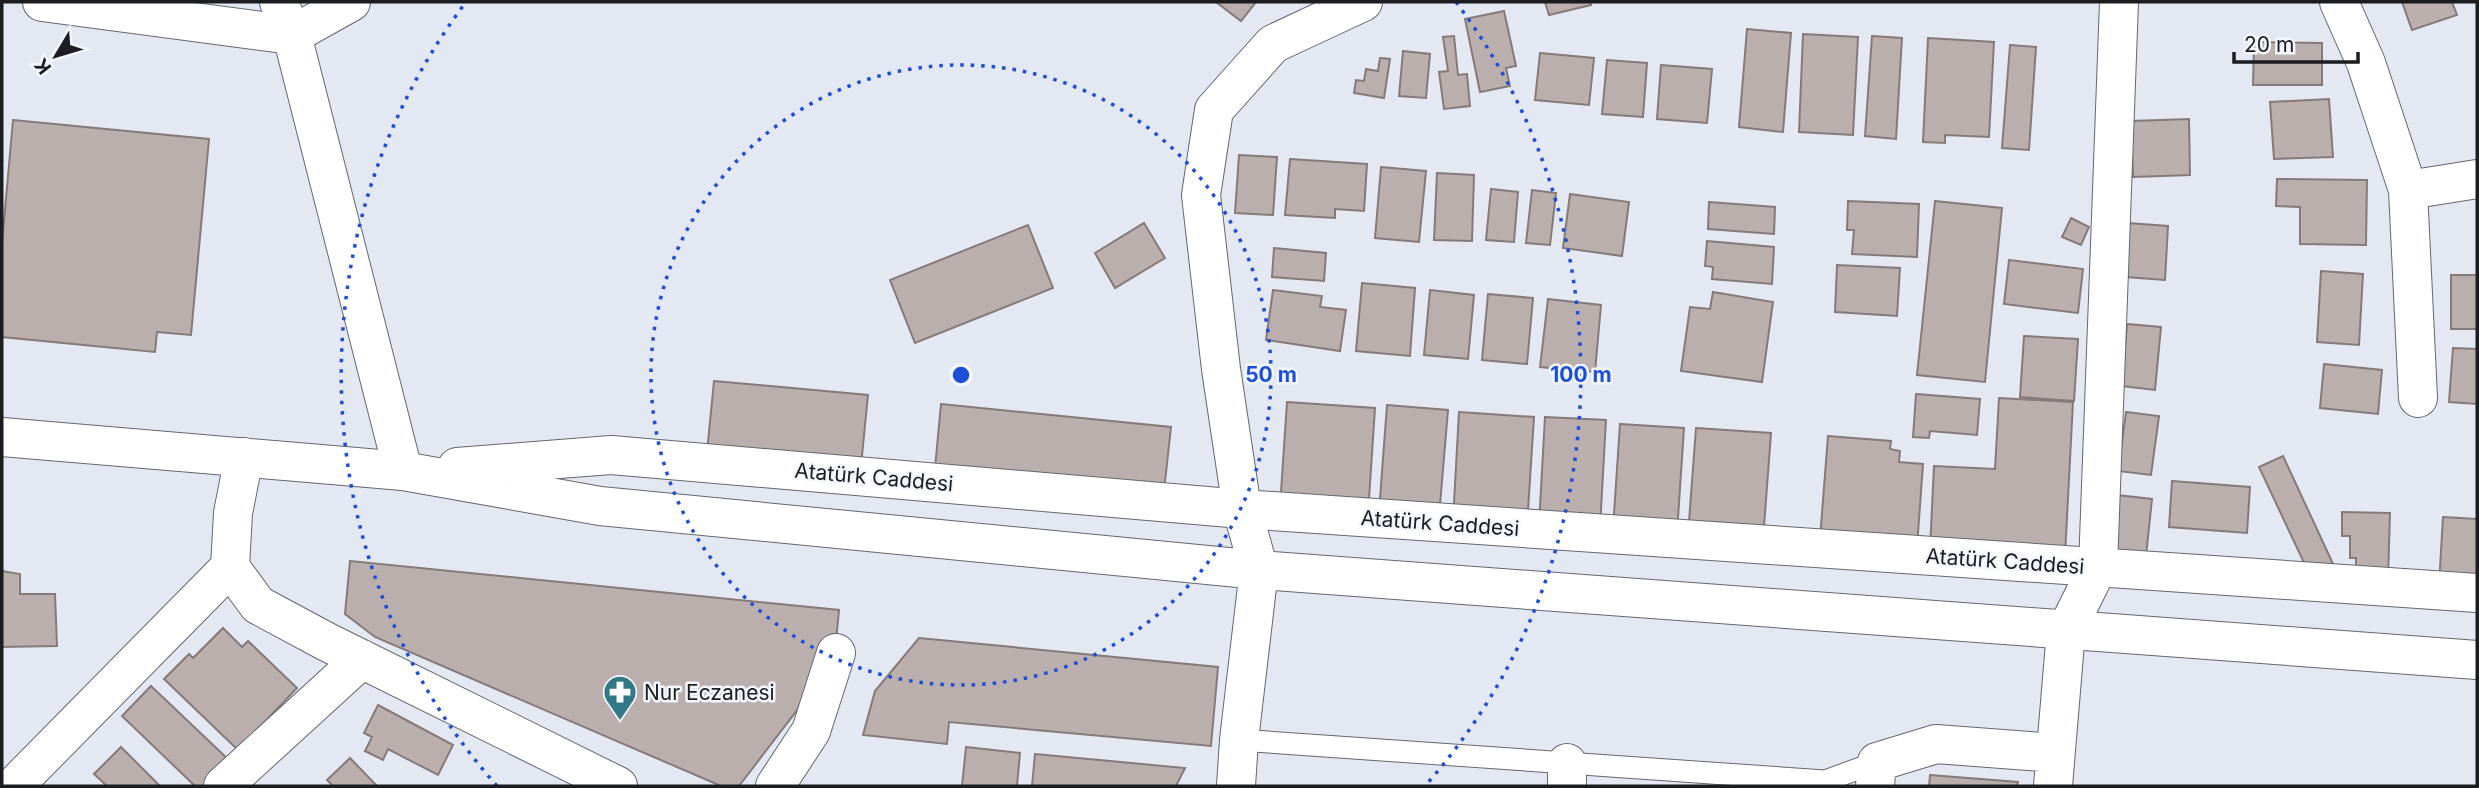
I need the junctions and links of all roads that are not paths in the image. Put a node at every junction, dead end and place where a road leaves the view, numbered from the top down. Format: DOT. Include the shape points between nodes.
graph roads {
  1 [pos="42,2"];
  2 [pos="351,2"];
  3 [pos="1363,2"];
  4 [pos="2119,2"];
  5 [pos="2339,2"];
  6 [pos="285,18"];
  7 [pos="2477,179"];
  8 [pos="2408,190"];
  9 [pos="2418,398"];
  10 [pos="2,437"];
  11 [pos="244,457"];
  12 [pos="403,471"];
  13 [pos="1242,509"];
  14 [pos="230,567"];
  15 [pos="2098,567"];
  16 [pos="1259,570"];
  17 [pos="2477,593"];
  18 [pos="2066,631"];
  19 [pos="836,653"];
  20 [pos="362,659"];
  21 [pos="2477,660"];
  22 [pos="1239,740"];
  23 [pos="2054,770"];
  24 [pos="1876,774"];
  25 [pos="1567,775"];
  26 [pos="598,782"];
  27 [pos="14,786"];
  28 [pos="223,786"];
  29 [pos="775,786"];
  30 [pos="1236,786"];
  1 -- 6 [label="main road"];
  2 -- 6 [label="main road"];
  3 -- 13 [label="main road" via="1273,44 1214,110 1201,195"];
  4 -- 15 [label="main road"];
  5 -- 8 [label="main road" via="2366,63"];
  6 -- 12 [label="main road"];
  7 -- 8 [label="main road"];
  8 -- 9 [label="main road"];
  10 -- 11 [label="main road"];
  11 -- 12 [label="main road"];
  11 -- 14 [label="main road" via="233,513"];
  12 -- 13 [label="main road, Atatürk Caddesi" via="611,455"];
  12 -- 16 [label="main road" via="600,506"];
  13 -- 15 [label="main road, Atatürk Caddesi"];
  13 -- 16 [label="main road"];
  14 -- 20 [label="main road" via="258,605"];
  14 -- 27 [label="main road"];
  15 -- 17 [label="main road, Atatürk Caddesi"];
  15 -- 18 [label="main road"];
  16 -- 18 [label="main road"];
  16 -- 22 [label="main road"];
  18 -- 21 [label="main road"];
  18 -- 23 [label="main road"];
  19 -- 29 [label="main road" via="811,731"];
  20 -- 26 [label="main road"];
  20 -- 28 [label="main road"];
  22 -- 25 [label="lane"];
  22 -- 30 [label="main road"];
  23 -- 24 [label="main road" via="1936,744"];
  24 -- 25 [label="lane" via="1825,781"];
}
